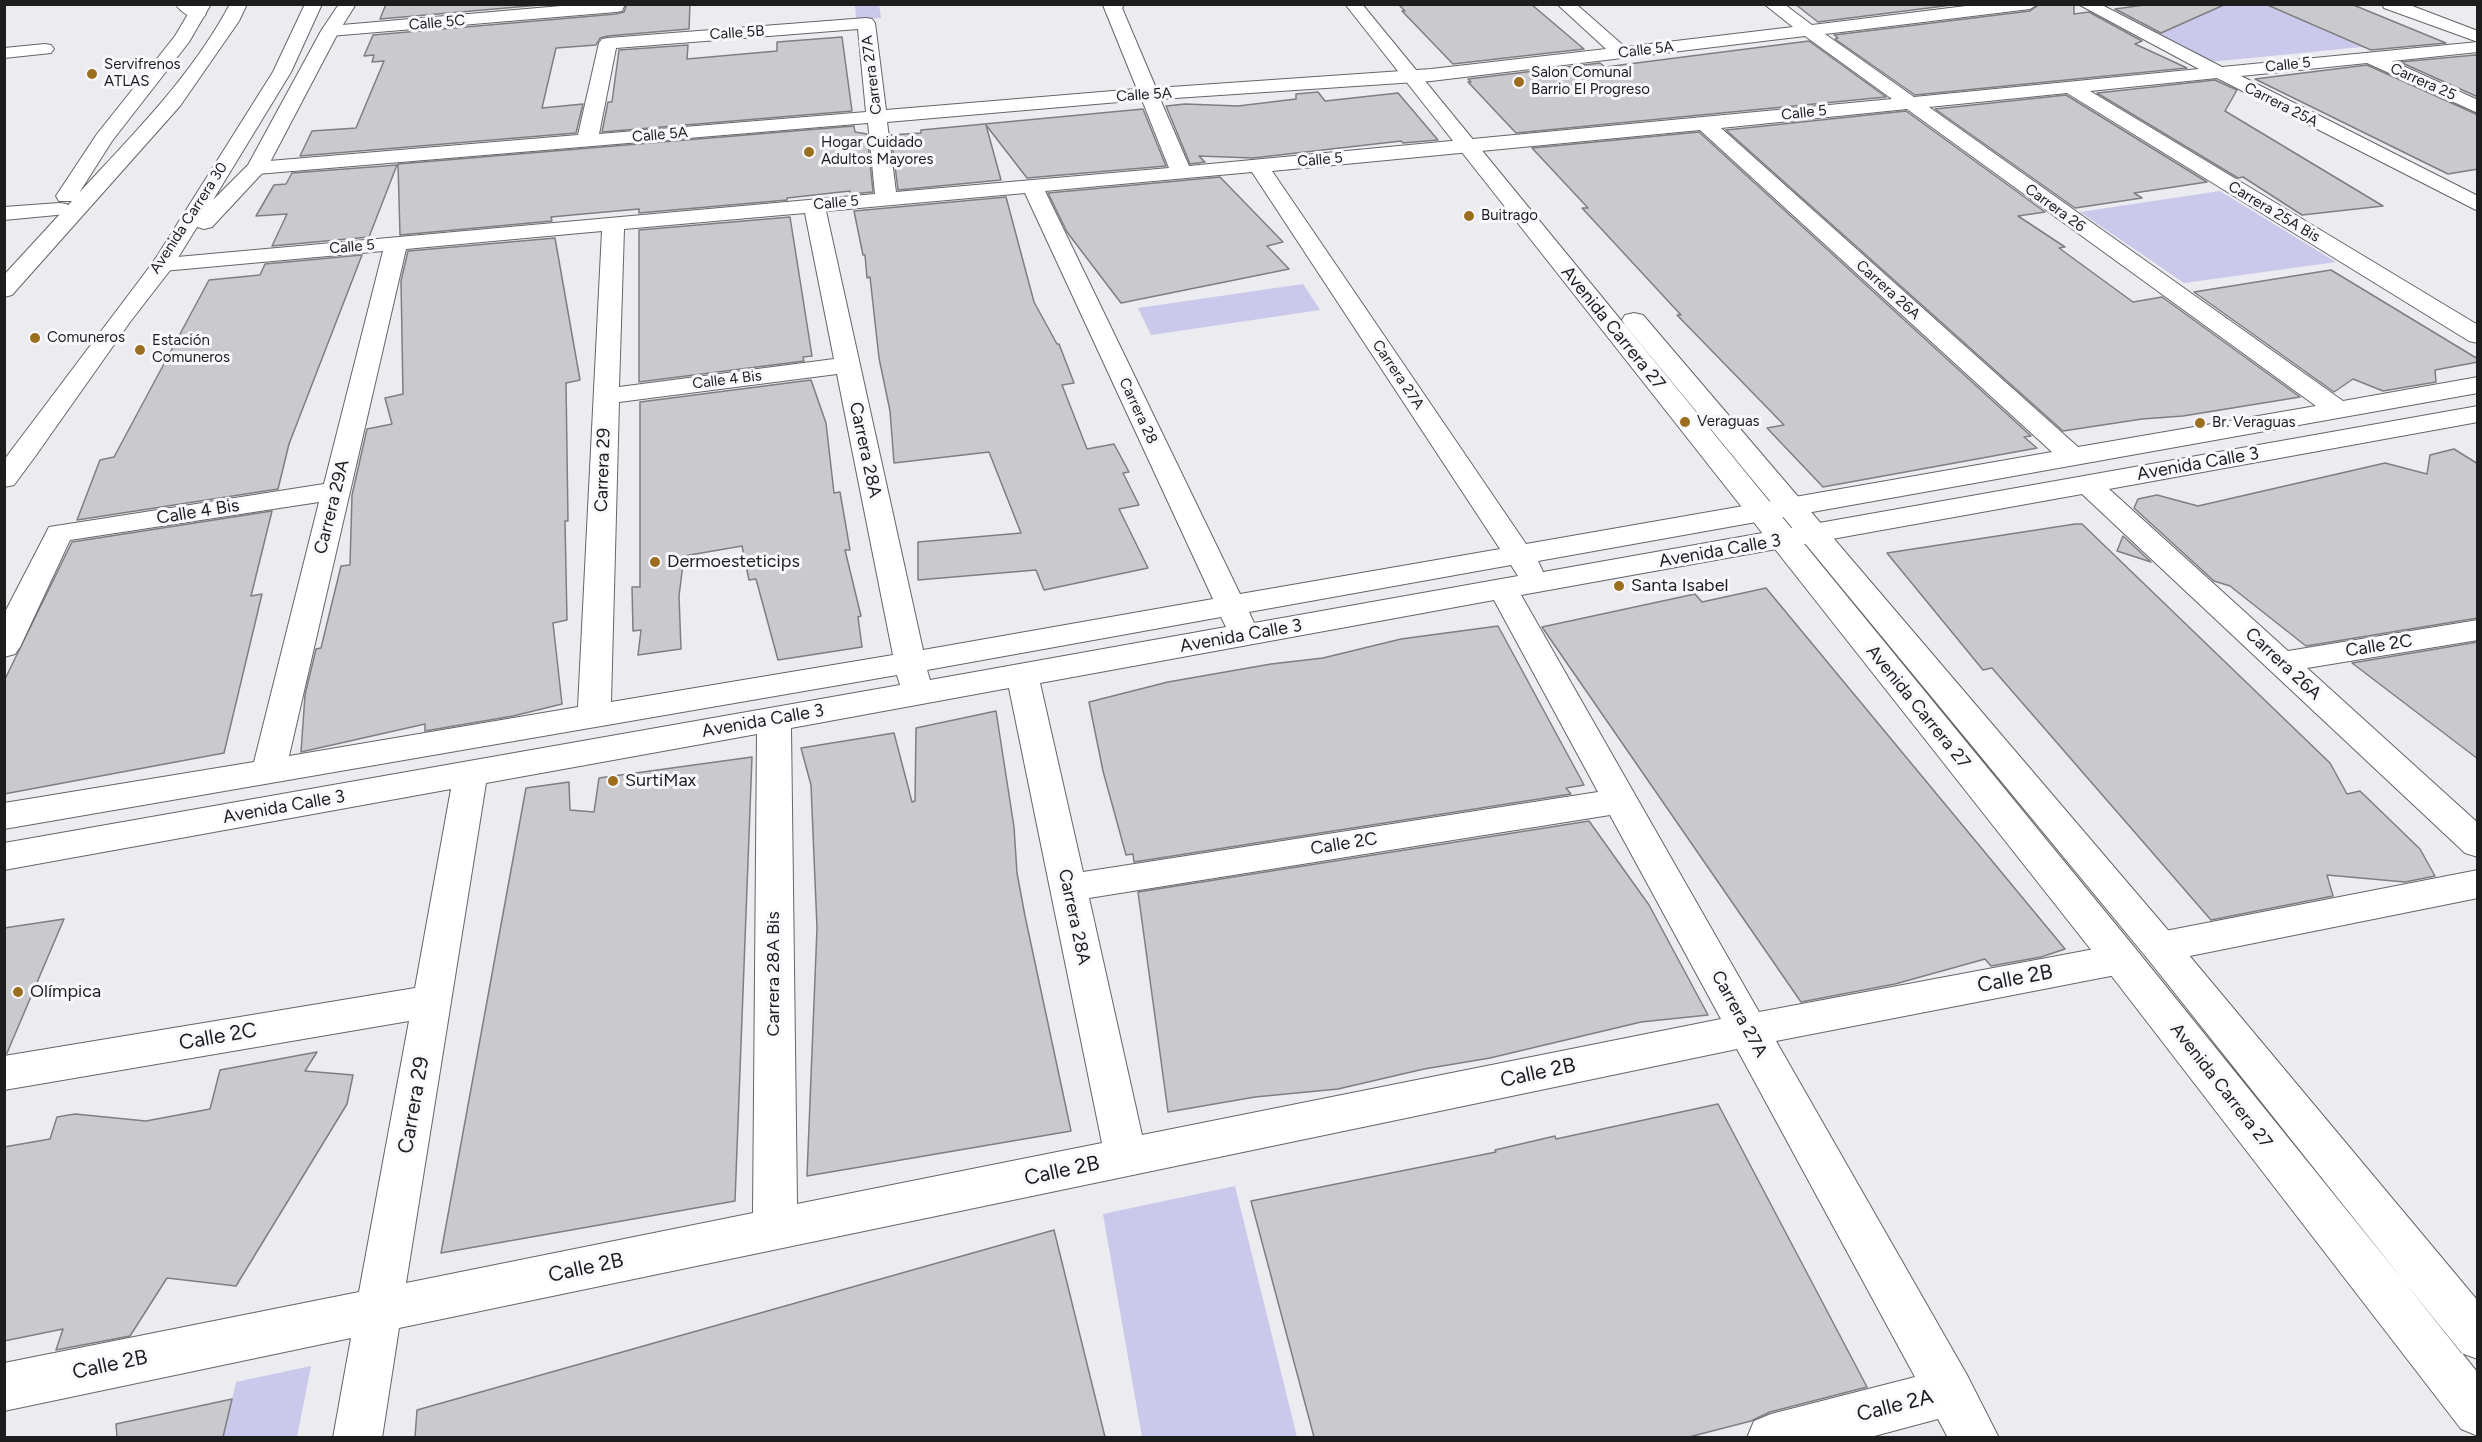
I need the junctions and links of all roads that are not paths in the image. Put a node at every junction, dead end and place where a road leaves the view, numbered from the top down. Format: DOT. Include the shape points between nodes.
graph roads {
  1 [pos="238,4"];
  2 [pos="314,4"];
  3 [pos="348,4"];
  4 [pos="1117,4"];
  5 [pos="1353,4"];
  6 [pos="1372,4"];
  7 [pos="1565,4"];
  8 [pos="1772,4"];
  9 [pos="2030,4"];
  10 [pos="2086,4"];
  11 [pos="2390,4"];
  12 [pos="1112,5"];
  13 [pos="616,6"];
  14 [pos="194,8"];
  15 [pos="1940,9"];
  16 [pos="866,23"];
  17 [pos="1807,31"];
  18 [pos="330,32"];
  19 [pos="2478,37"];
  20 [pos="2478,47"];
  21 [pos="45,49"];
  22 [pos="4,53"];
  23 [pos="1622,53"];
  24 [pos="2368,57"];
  25 [pos="2218,72"];
  26 [pos="1421,76"];
  27 [pos="2070,87"];
  28 [pos="1149,94"];
  29 [pos="1908,103"];
  30 [pos="2478,107"];
  31 [pos="877,117"];
  32 [pos="1704,123"];
  33 [pos="587,141"];
  34 [pos="1478,146"];
  35 [pos="1258,165"];
  36 [pos="257,168"];
  37 [pos="1181,172"];
  38 [pos="1032,186"];
  39 [pos="886,199"];
  40 [pos="2478,205"];
  41 [pos="814,206"];
  42 [pos="59,209"];
  43 [pos="4,214"];
  44 [pos="613,224"];
  45 [pos="396,243"];
  46 [pos="162,264"];
  47 [pos="1590,267"];
  48 [pos="10,284"];
  49 [pos="1619,302"];
  50 [pos="2478,336"];
  51 [pos="847,365"];
  52 [pos="2478,385"];
  53 [pos="2421,395"];
  54 [pos="606,396"];
  55 [pos="2339,410"];
  56 [pos="2466,416"];
  57 [pos="2478,433"];
  58 [pos="2073,457"];
  59 [pos="4,479"];
  60 [pos="2088,484"];
  61 [pos="336,491"];
  62 [pos="1791,506"];
  63 [pos="1761,512"];
  64 [pos="1799,537"];
  65 [pos="1519,555"];
  66 [pos="1521,587"];
  67 [pos="1231,606"];
  68 [pos="2478,630"];
  69 [pos="1244,636"];
  70 [pos="4,647"];
  71 [pos="910,662"];
  72 [pos="2281,662"];
  73 [pos="1022,675"];
  74 [pos="916,694"];
  75 [pos="594,716"];
  76 [pos="774,719"];
  77 [pos="268,772"];
  78 [pos="471,773"];
  79 [pos="1621,801"];
  80 [pos="4,816"];
  81 [pos="2478,844"];
  82 [pos="4,857"];
  83 [pos="2478,884"];
  84 [pos="1067,888"];
  85 [pos="2141,953"];
  86 [pos="431,1001"];
  87 [pos="1749,1030"];
  88 [pos="4,1073"];
  89 [pos="1126,1158"];
  90 [pos="775,1229"];
  91 [pos="379,1310"];
  92 [pos="2478,1337"];
  93 [pos="4,1387"];
  94 [pos="1950,1392"];
  95 [pos="2478,1412"];
  96 [pos="357,1437"];
  97 [pos="1771,1437"];
  98 [pos="1975,1437"];
  1 -- 48 [label="main road" via="195,73"];
  2 -- 46 [label="main road, Avenida Carrera 30" via="282,72"];
  3 -- 18 [label="main road"];
  4 -- 12 [label="main road"];
  5 -- 26 [label="main road, Avenida Carrera 27"];
  6 -- 26 [label="main road, Avenida Carrera 27"];
  7 -- 23 [label="main road"];
  8 -- 17 [label="main road, Carrera 26"];
  9 -- 15 [label="main road, Calle 5A"];
  10 -- 25 [label="main road, Carrera 25A"];
  11 -- 19 [label="main road"];
  12 -- 28 [label="main road"];
  13 -- 18 [label="main road, Calle 5C"];
  14 -- 42 [label="main road" via="144,90 104,138"];
  15 -- 17 [label="main road, Calle 5A"];
  16 -- 31 [label="main road, Carrera 27A"];
  16 -- 33 [label="main road, Calle 5B" via="608,43"];
  17 -- 23 [label="main road, Calle 5A"];
  17 -- 29 [label="main road, Carrera 26"];
  18 -- 36 [label="main road"];
  20 -- 24 [label="main road, Calle 5"];
  21 -- 22 [label="main road"];
  23 -- 26 [label="main road, Calle 5A"];
  24 -- 25 [label="main road, Calle 5"];
  24 -- 30 [label="main road, Carrera 25"];
  25 -- 27 [label="main road, Calle 5"];
  25 -- 40 [label="main road, Carrera 25A"];
  26 -- 28 [label="main road, Calle 5A"];
  26 -- 34 [label="main road, Avenida Carrera 27"];
  27 -- 29 [label="main road, Calle 5"];
  27 -- 50 [label="main road, Carrera 25A Bis"];
  28 -- 31 [label="main road, Calle 5A"];
  28 -- 37 [label="main road"];
  29 -- 32 [label="main road, Calle 5"];
  29 -- 55 [label="main road, Carrera 26"];
  31 -- 33 [label="main road, Calle 5A"];
  31 -- 39 [label="main road, Carrera 27A"];
  32 -- 34 [label="main road, Calle 5"];
  32 -- 58 [label="main road, Carrera 26A"];
  33 -- 36 [label="main road, Calle 5A"];
  34 -- 35 [label="main road, Calle 5"];
  34 -- 47 [label="main road, Avenida Carrera 27"];
  34 -- 63 [label="main road, Avenida Carrera 27"];
  35 -- 37 [label="main road, Calle 5"];
  35 -- 65 [label="main road, Carrera 27A"];
  36 -- 46 [label="main road"];
  37 -- 38 [label="main road, Calle 5"];
  38 -- 39 [label="main road, Calle 5"];
  38 -- 67 [label="main road, Carrera 28"];
  39 -- 41 [label="main road, Calle 5"];
  41 -- 44 [label="main road, Calle 5"];
  41 -- 51 [label="main road, Carrera 28A"];
  42 -- 43 [label="main road"];
  42 -- 48 [label="main road"];
  44 -- 45 [label="main road, Calle 5"];
  44 -- 54 [label="main road, Carrera 29"];
  45 -- 46 [label="main road, Calle 5"];
  45 -- 61 [label="main road, Carrera 29A"];
  46 -- 59 [label="main road, Avenida Carrera 30"];
  49 -- 62 [label="main road, Avenida Carrera 27"];
  51 -- 54 [label="main road, Calle 4 Bis"];
  51 -- 71 [label="main road, Carrera 28A"];
  52 -- 53 [label="main road, Avenida Calle 3"];
  53 -- 55 [label="main road, Avenida Calle 3"];
  53 -- 56 [label="main road"];
  54 -- 75 [label="main road, Carrera 29"];
  55 -- 58 [label="main road, Avenida Calle 3"];
  56 -- 57 [label="main road"];
  56 -- 60 [label="main road, Avenida Calle 3"];
  58 -- 62 [label="main road, Avenida Calle 3"];
  60 -- 64 [label="main road, Avenida Calle 3"];
  60 -- 72 [label="main road, Carrera 26A"];
  61 -- 70 [label="main road, Calle 4 Bis" via="59,533"];
  61 -- 77 [label="main road, Carrera 29A"];
  62 -- 63 [label="main road, Avenida Calle 3"];
  62 -- 64 [label="main road, Avenida Carrera 27"];
  63 -- 64 [label="main road, Avenida Carrera 27"];
  63 -- 65 [label="main road, Avenida Calle 3"];
  64 -- 66 [label="main road, Avenida Calle 3"];
  64 -- 85 [label="main road, Avenida Carrera 27"];
  65 -- 66 [label="main road, Carrera 27A"];
  65 -- 67 [label="main road, Avenida Calle 3"];
  66 -- 69 [label="main road, Avenida Calle 3"];
  66 -- 79 [label="main road, Carrera 27A"];
  67 -- 69 [label="main road, Carrera 28"];
  67 -- 71 [label="main road, Avenida Calle 3"];
  68 -- 72 [label="main road, Calle 2C"];
  69 -- 73 [label="main road, Avenida Calle 3"];
  71 -- 74 [label="main road, Carrera 28A"];
  71 -- 75 [label="main road, Avenida Calle 3"];
  72 -- 81 [label="main road, Carrera 26A"];
  73 -- 74 [label="main road, Avenida Calle 3"];
  73 -- 84 [label="main road, Carrera 28A"];
  74 -- 76 [label="main road, Avenida Calle 3"];
  75 -- 77 [label="main road, Avenida Calle 3"];
  76 -- 78 [label="main road, Avenida Calle 3"];
  76 -- 90 [label="main road, Carrera 28A Bis"];
  77 -- 80 [label="main road, Avenida Calle 3"];
  78 -- 82 [label="main road, Avenida Calle 3"];
  78 -- 86 [label="main road, Carrera 29"];
  79 -- 84 [label="main road, Calle 2C"];
  79 -- 87 [label="main road, Carrera 27A"];
  83 -- 85 [label="main road, Calle 2B"];
  84 -- 89 [label="main road, Carrera 28A"];
  85 -- 87 [label="main road, Calle 2B"];
  85 -- 92 [label="main road, Avenida Carrera 27"];
  85 -- 95 [label="main road, Avenida Carrera 27"];
  86 -- 88 [label="main road, Calle 2C"];
  86 -- 91 [label="main road, Carrera 29"];
  87 -- 89 [label="main road, Calle 2B"];
  87 -- 94 [label="main road, Carrera 27A"];
  89 -- 90 [label="main road, Calle 2B"];
  90 -- 91 [label="main road, Calle 2B"];
  91 -- 93 [label="main road, Calle 2B"];
  91 -- 96 [label="main road, Carrera 29"];
  94 -- 97 [label="main road, Calle 2A"];
  94 -- 98 [label="main road, Carrera 27A"];
}
